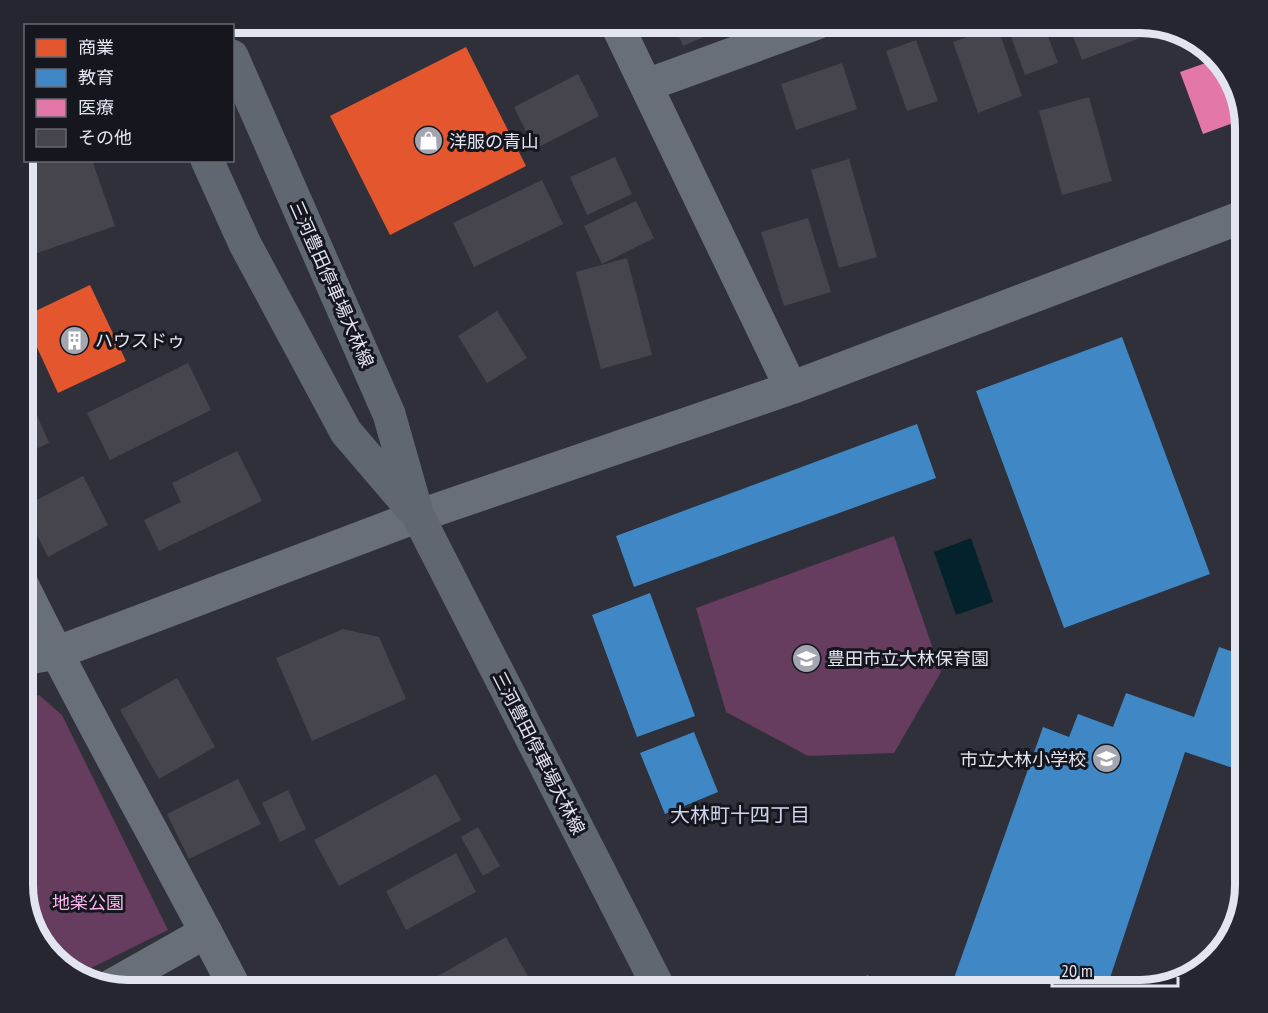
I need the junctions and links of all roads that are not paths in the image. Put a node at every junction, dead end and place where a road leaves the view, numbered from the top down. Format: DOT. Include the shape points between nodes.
graph roads {
  1 [pos="621,33"];
  2 [pos="787,33"];
  3 [pos="234,61"];
  4 [pos="647,85"];
  5 [pos="208,162"];
  6 [pos="1235,220"];
  7 [pos="791,388"];
  8 [pos="418,516"];
  9 [pos="33,606"];
  10 [pos="56,653"];
  11 [pos="33,657"];
  12 [pos="206,932"];
  13 [pos="122,980"];
  14 [pos="231,980"];
  15 [pos="655,980"];
  1 -- 4 [label="street"];
  2 -- 4 [label="street"];
  3 -- 8 [label="main road, 三河豊田停車場大林線" via="388,414"];
  4 -- 7 [label="street"];
  5 -- 8 [label="main road, 三河豊田停車場大林線" via="245,244 346,432"];
  6 -- 7 [label="street"];
  7 -- 8 [label="street"];
  8 -- 10 [label="street"];
  8 -- 15 [label="main road, 三河豊田停車場大林線"];
  9 -- 10 [label="street"];
  10 -- 11 [label="street"];
  10 -- 12 [label="street"];
  12 -- 13 [label="street"];
  12 -- 14 [label="street"];
}
